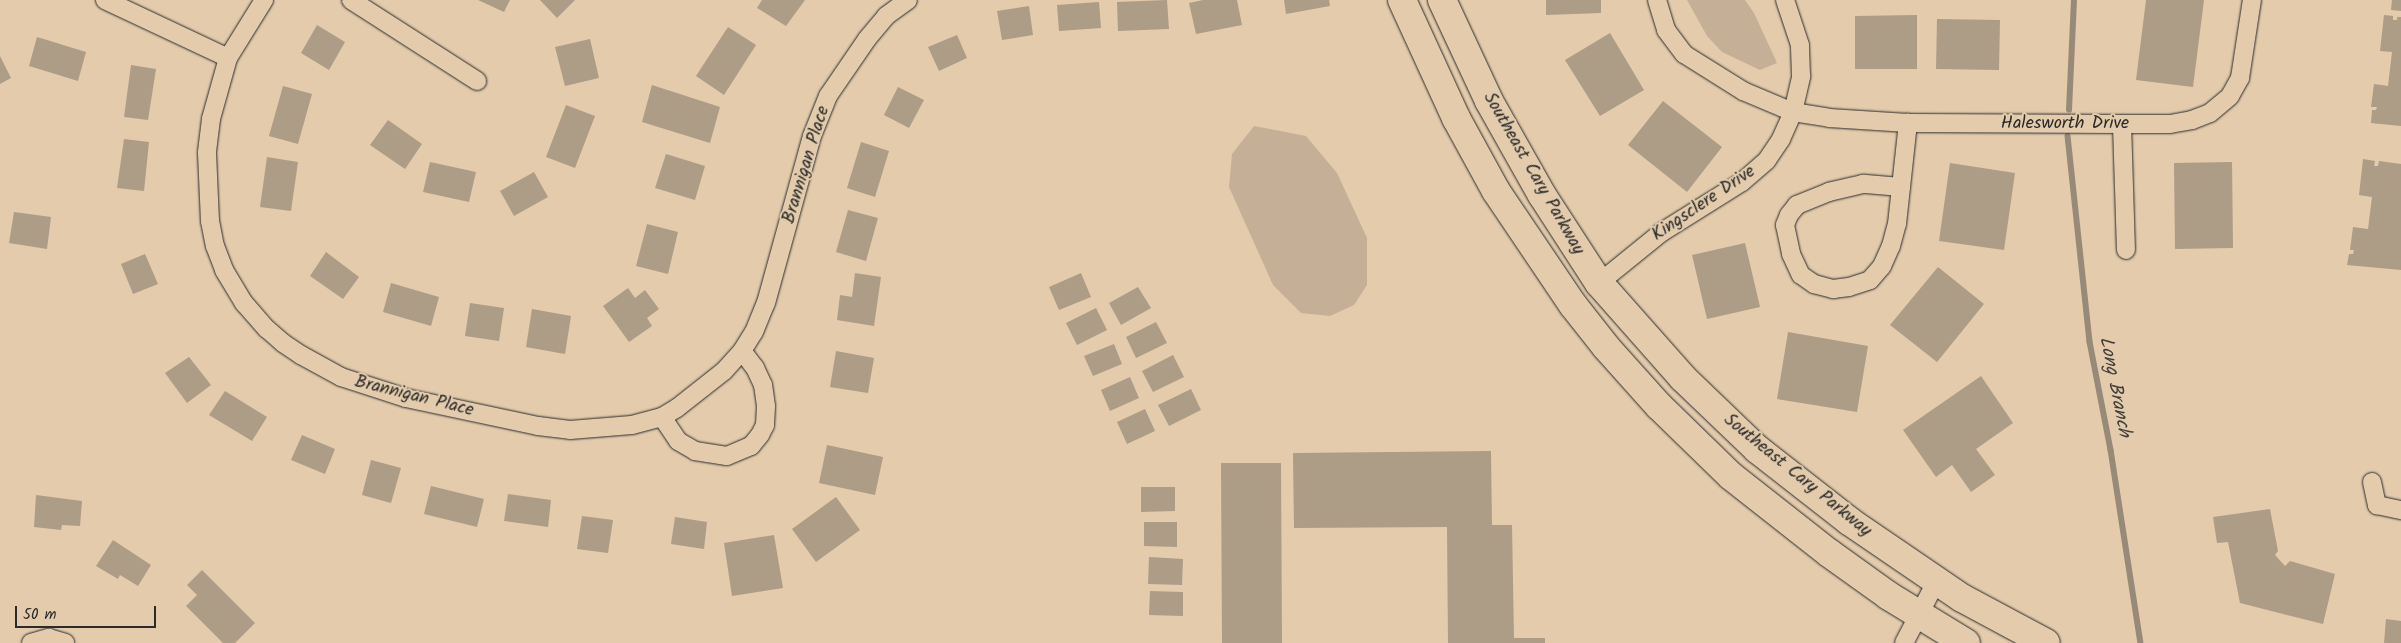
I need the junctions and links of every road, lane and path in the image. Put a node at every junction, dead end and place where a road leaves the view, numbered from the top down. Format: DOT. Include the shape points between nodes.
graph roads {
  1 [pos="104,0"];
  2 [pos="264,0"];
  3 [pos="351,0"];
  4 [pos="908,0"];
  5 [pos="1402,0"];
  6 [pos="1442,0"];
  7 [pos="1657,0"];
  8 [pos="1785,0"];
  9 [pos="2252,0"];
  10 [pos="228,58"];
  11 [pos="477,81"];
  12 [pos="1794,112"];
  13 [pos="1908,123"];
  14 [pos="2122,124"];
  15 [pos="1900,187"];
  16 [pos="2126,250"];
  17 [pos="1599,283"];
  18 [pos="742,352"];
  19 [pos="662,417"];
  20 [pos="2372,482"];
  21 [pos="2401,510"];
  22 [pos="1936,582"];
  23 [pos="1919,616"];
  24 [pos="31,643"];
  25 [pos="65,643"];
  26 [pos="1904,643"];
  27 [pos="1966,643"];
  28 [pos="2046,643"];
  1 -- 10 [label="street"];
  2 -- 10 [label="street, Brannigan Place"];
  3 -- 11 [label="street"];
  4 -- 18 [label="street, Brannigan Place" via="886,16 866,39 828,96 812,136 766,303"];
  5 -- 23 [label="main road, Southeast Cary Parkway" via="1456,118 1496,191 1573,305 1606,347 1659,406 1731,476 1829,554"];
  6 -- 17 [label="main road, Southeast Cary Parkway" via="1489,101 1542,195"];
  7 -- 12 [label="street" via="1666,30 1684,54 1743,91"];
  8 -- 12 [label="street, Kingsclere Drive" via="1800,45 1801,76"];
  9 -- 14 [label="street, Halesworth Drive" via="2240,78 2230,96 2210,113 2192,120 2170,124"];
  10 -- 19 [label="street, Brannigan Place" via="210,119 207,153 213,238 224,270 244,302 283,342 301,356 341,377 373,389 538,426 570,430 603,428"];
  12 -- 13 [label="street, Halesworth Drive" via="1829,118"];
  12 -- 17 [label="street, Kingsclere Drive" via="1767,160 1742,182 1662,232"];
  13 -- 14 [label="street, Halesworth Drive"];
  13 -- 15 [label="street"];
  14 -- 16 [label="street"];
  15 -- 15 [label="street" via="1897,224 1891,246 1882,266 1870,280 1833,289 1814,284 1801,275 1791,254 1785,225 1797,205 1828,192 1863,184"];
  17 -- 22 [label="main road, Southeast Cary Parkway" via="1683,378 1757,448 1849,521"];
  18 -- 19 [label="street, Brannigan Place" via="724,371"];
  18 -- 19 [label="street" via="763,384 766,406 765,425 751,446 727,456 695,451 678,441"];
  20 -- 21 [label="street" via="2377,505"];
  22 -- 23 [label="street"];
  22 -- 28 [label="main road, Southeast Cary Parkway"];
  23 -- 26 [label="street"];
  23 -- 27 [label="main road, Southeast Cary Parkway"];
  24 -- 25 [label="street" via="50,638"];
}
